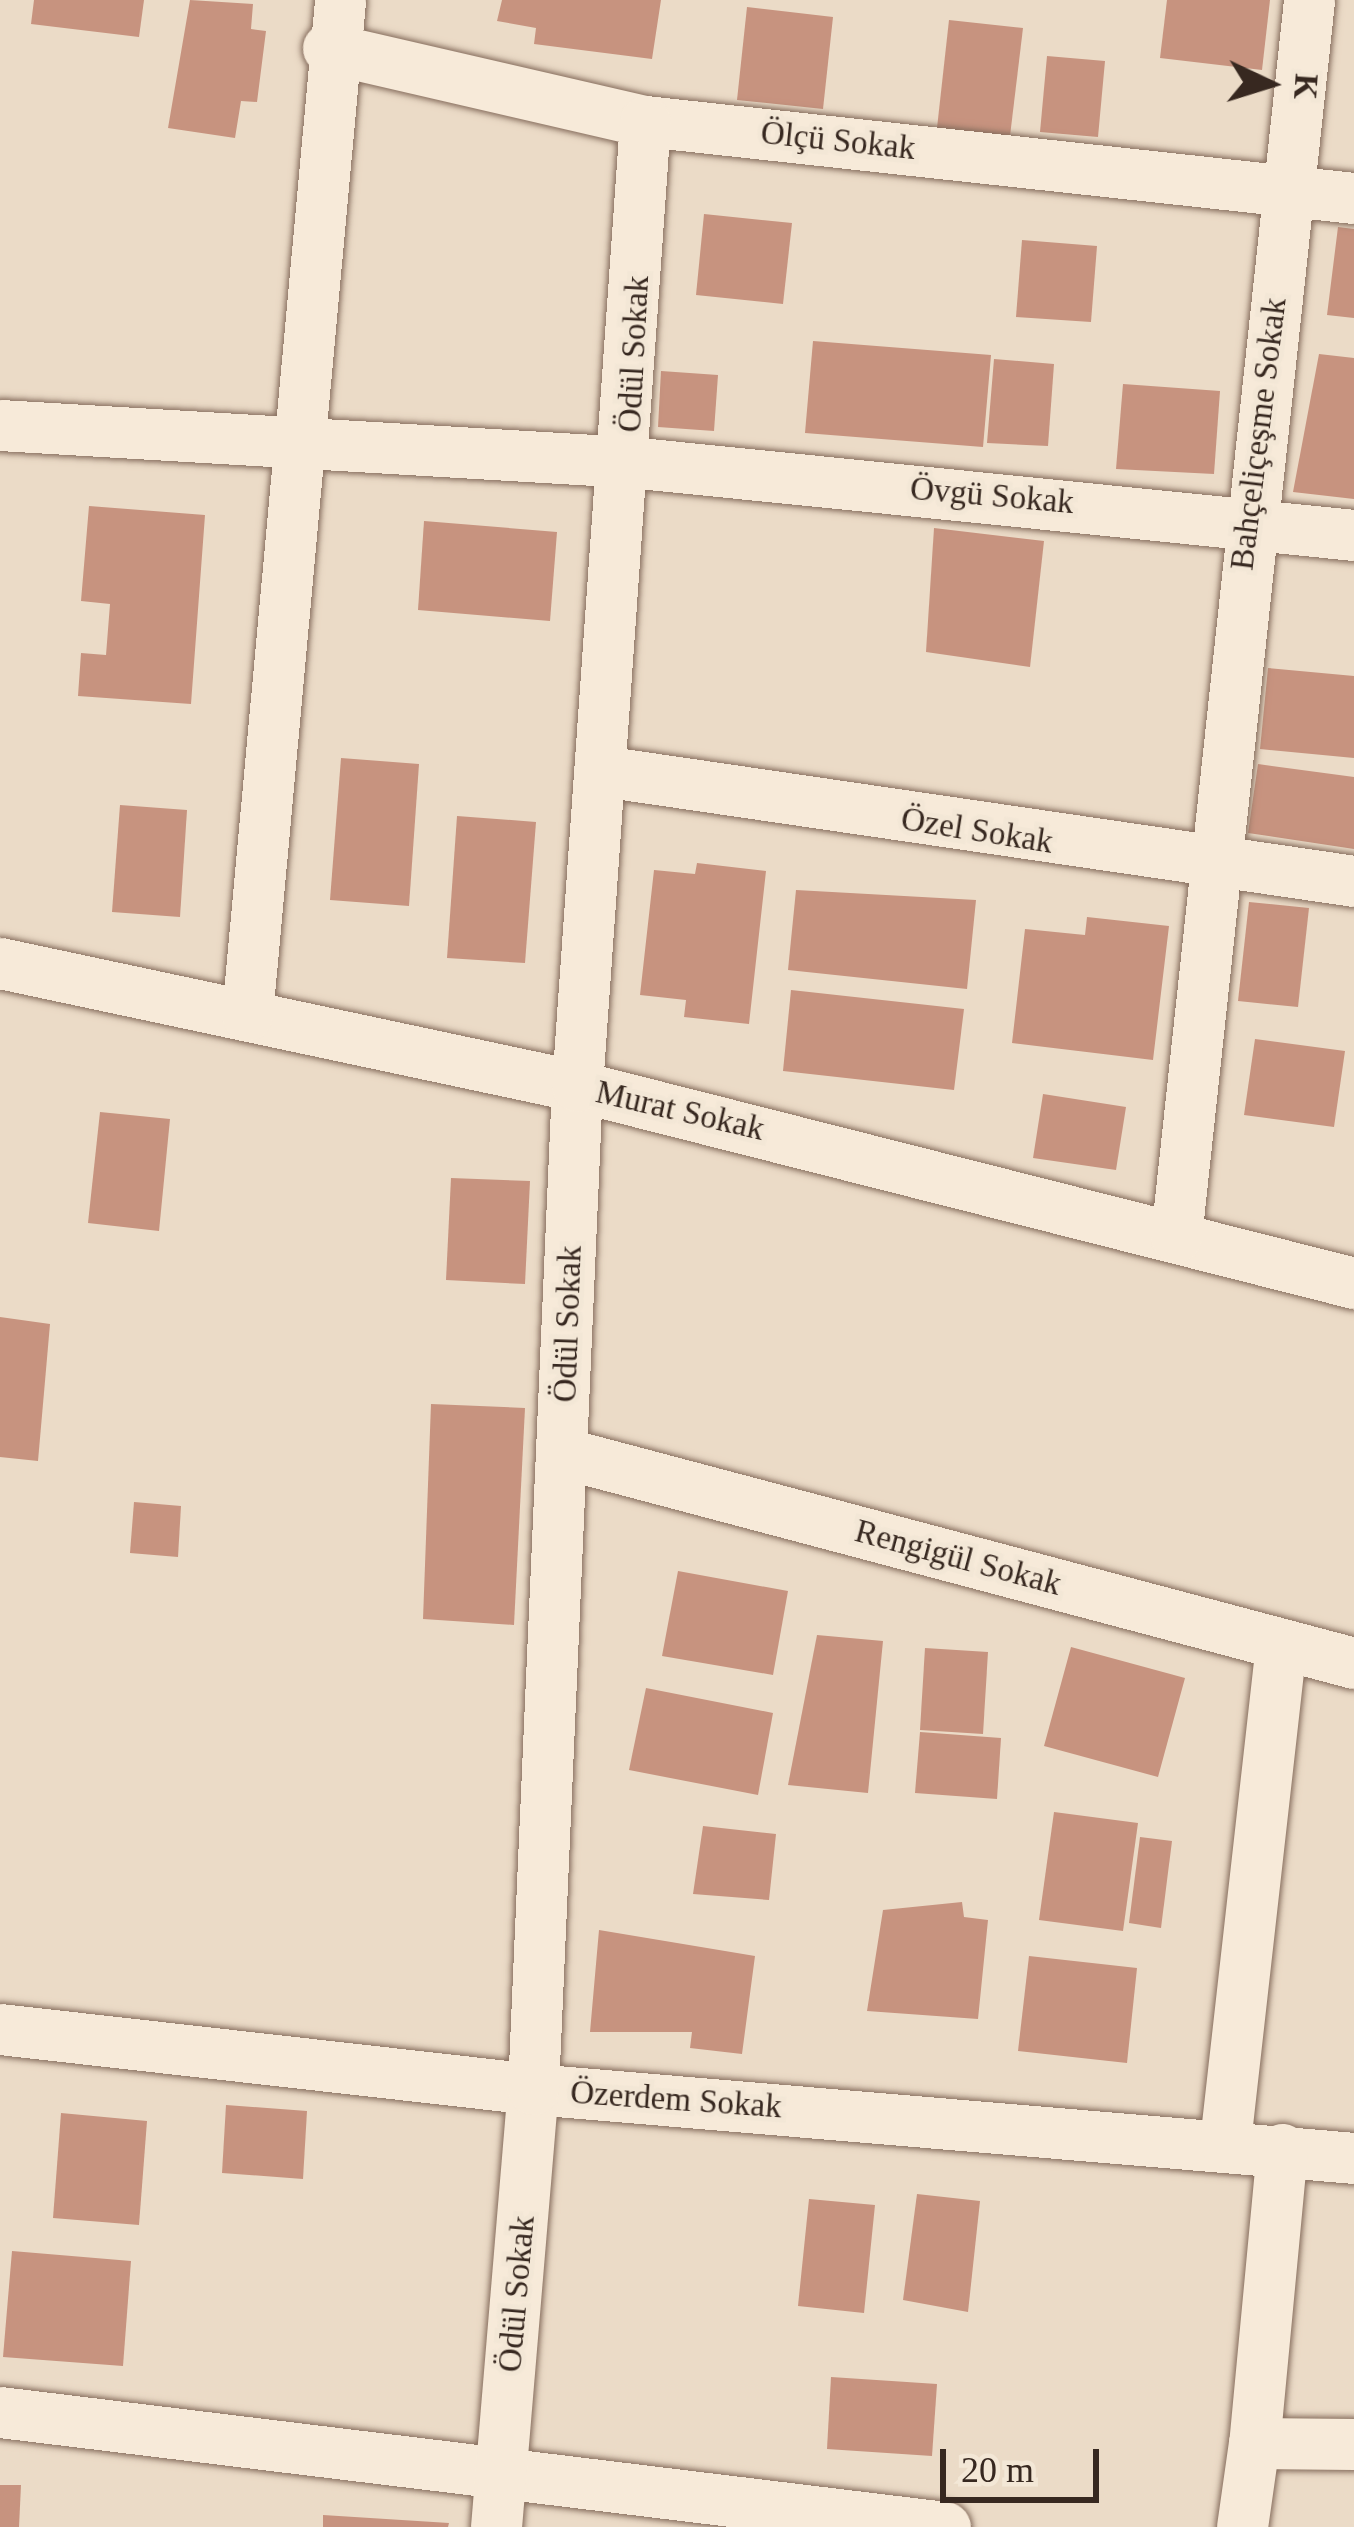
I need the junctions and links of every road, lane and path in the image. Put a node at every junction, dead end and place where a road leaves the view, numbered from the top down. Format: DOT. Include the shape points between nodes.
graph roads {
  1 [pos="1310,0"];
  2 [pos="334,24"];
  3 [pos="645,121"];
  4 [pos="1287,188"];
  5 [pos="1354,198"];
  6 [pos="0,425"];
  7 [pos="292,438"];
  8 [pos="629,462"];
  9 [pos="1249,520"];
  10 [pos="1354,535"];
  11 [pos="602,771"];
  12 [pos="1208,868"];
  13 [pos="1354,881"];
  14 [pos="0,963"];
  15 [pos="248,1015"];
  16 [pos="577,1086"];
  17 [pos="1176,1237"];
  18 [pos="1354,1282"];
  19 [pos="563,1453"];
  20 [pos="1281,1644"];
  21 [pos="1354,1663"];
  22 [pos="0,2029"];
  23 [pos="533,2090"];
  24 [pos="1225,2142"];
  25 [pos="1282,2149"];
  26 [pos="1354,2158"];
  27 [pos="0,2411"];
  28 [pos="1254,2443"];
  29 [pos="1354,2444"];
  30 [pos="502,2476"];
  31 [pos="496,2527"];
  32 [pos="945,2527"];
  33 [pos="1242,2527"];
  1 -- 4 [label="street, Bahçeliçeşme Sokak"];
  2 -- 3 [label="street, Ölçü Sokak"];
  2 -- 7 [label="street"];
  3 -- 4 [label="street, Ölçü Sokak"];
  3 -- 8 [label="street, Ödül Sokak"];
  4 -- 5 [label="street, Ölçü Sokak"];
  4 -- 9 [label="street, Bahçeliçeşme Sokak"];
  6 -- 7 [label="street, Övgü Sokak"];
  7 -- 8 [label="street, Övgü Sokak"];
  7 -- 15 [label="street"];
  8 -- 9 [label="street, Övgü Sokak"];
  8 -- 11 [label="street, Ödül Sokak"];
  9 -- 10 [label="street, Övgü Sokak"];
  9 -- 12 [label="street, Bahçeliçeşme Sokak"];
  11 -- 12 [label="street, Özel Sokak"];
  11 -- 16 [label="street, Ödül Sokak"];
  12 -- 13 [label="street, Özel Sokak"];
  12 -- 17 [label="street, Bahçeliçeşme Sokak"];
  14 -- 15 [label="street, Murat Sokak"];
  15 -- 16 [label="street, Murat Sokak"];
  16 -- 17 [label="street, Murat Sokak"];
  16 -- 19 [label="street, Ödül Sokak"];
  17 -- 18 [label="street, Murat Sokak"];
  19 -- 20 [label="street, Rengigül Sokak"];
  19 -- 23 [label="street, Ödül Sokak"];
  20 -- 21 [label="street, Rengigül Sokak"];
  20 -- 24 [label="street"];
  22 -- 23 [label="street, Özerdem Sokak"];
  23 -- 24 [label="street, Özerdem Sokak"];
  23 -- 30 [label="street, Ödül Sokak"];
  24 -- 25 [label="street, Özerdem Sokak"];
  25 -- 26 [label="street, Özerdem Sokak"];
  25 -- 28 [label="street"];
  27 -- 30 [label="street"];
  28 -- 29 [label="street"];
  28 -- 33 [label="street"];
  30 -- 31 [label="street, Ödül Sokak"];
  30 -- 32 [label="street"];
}
